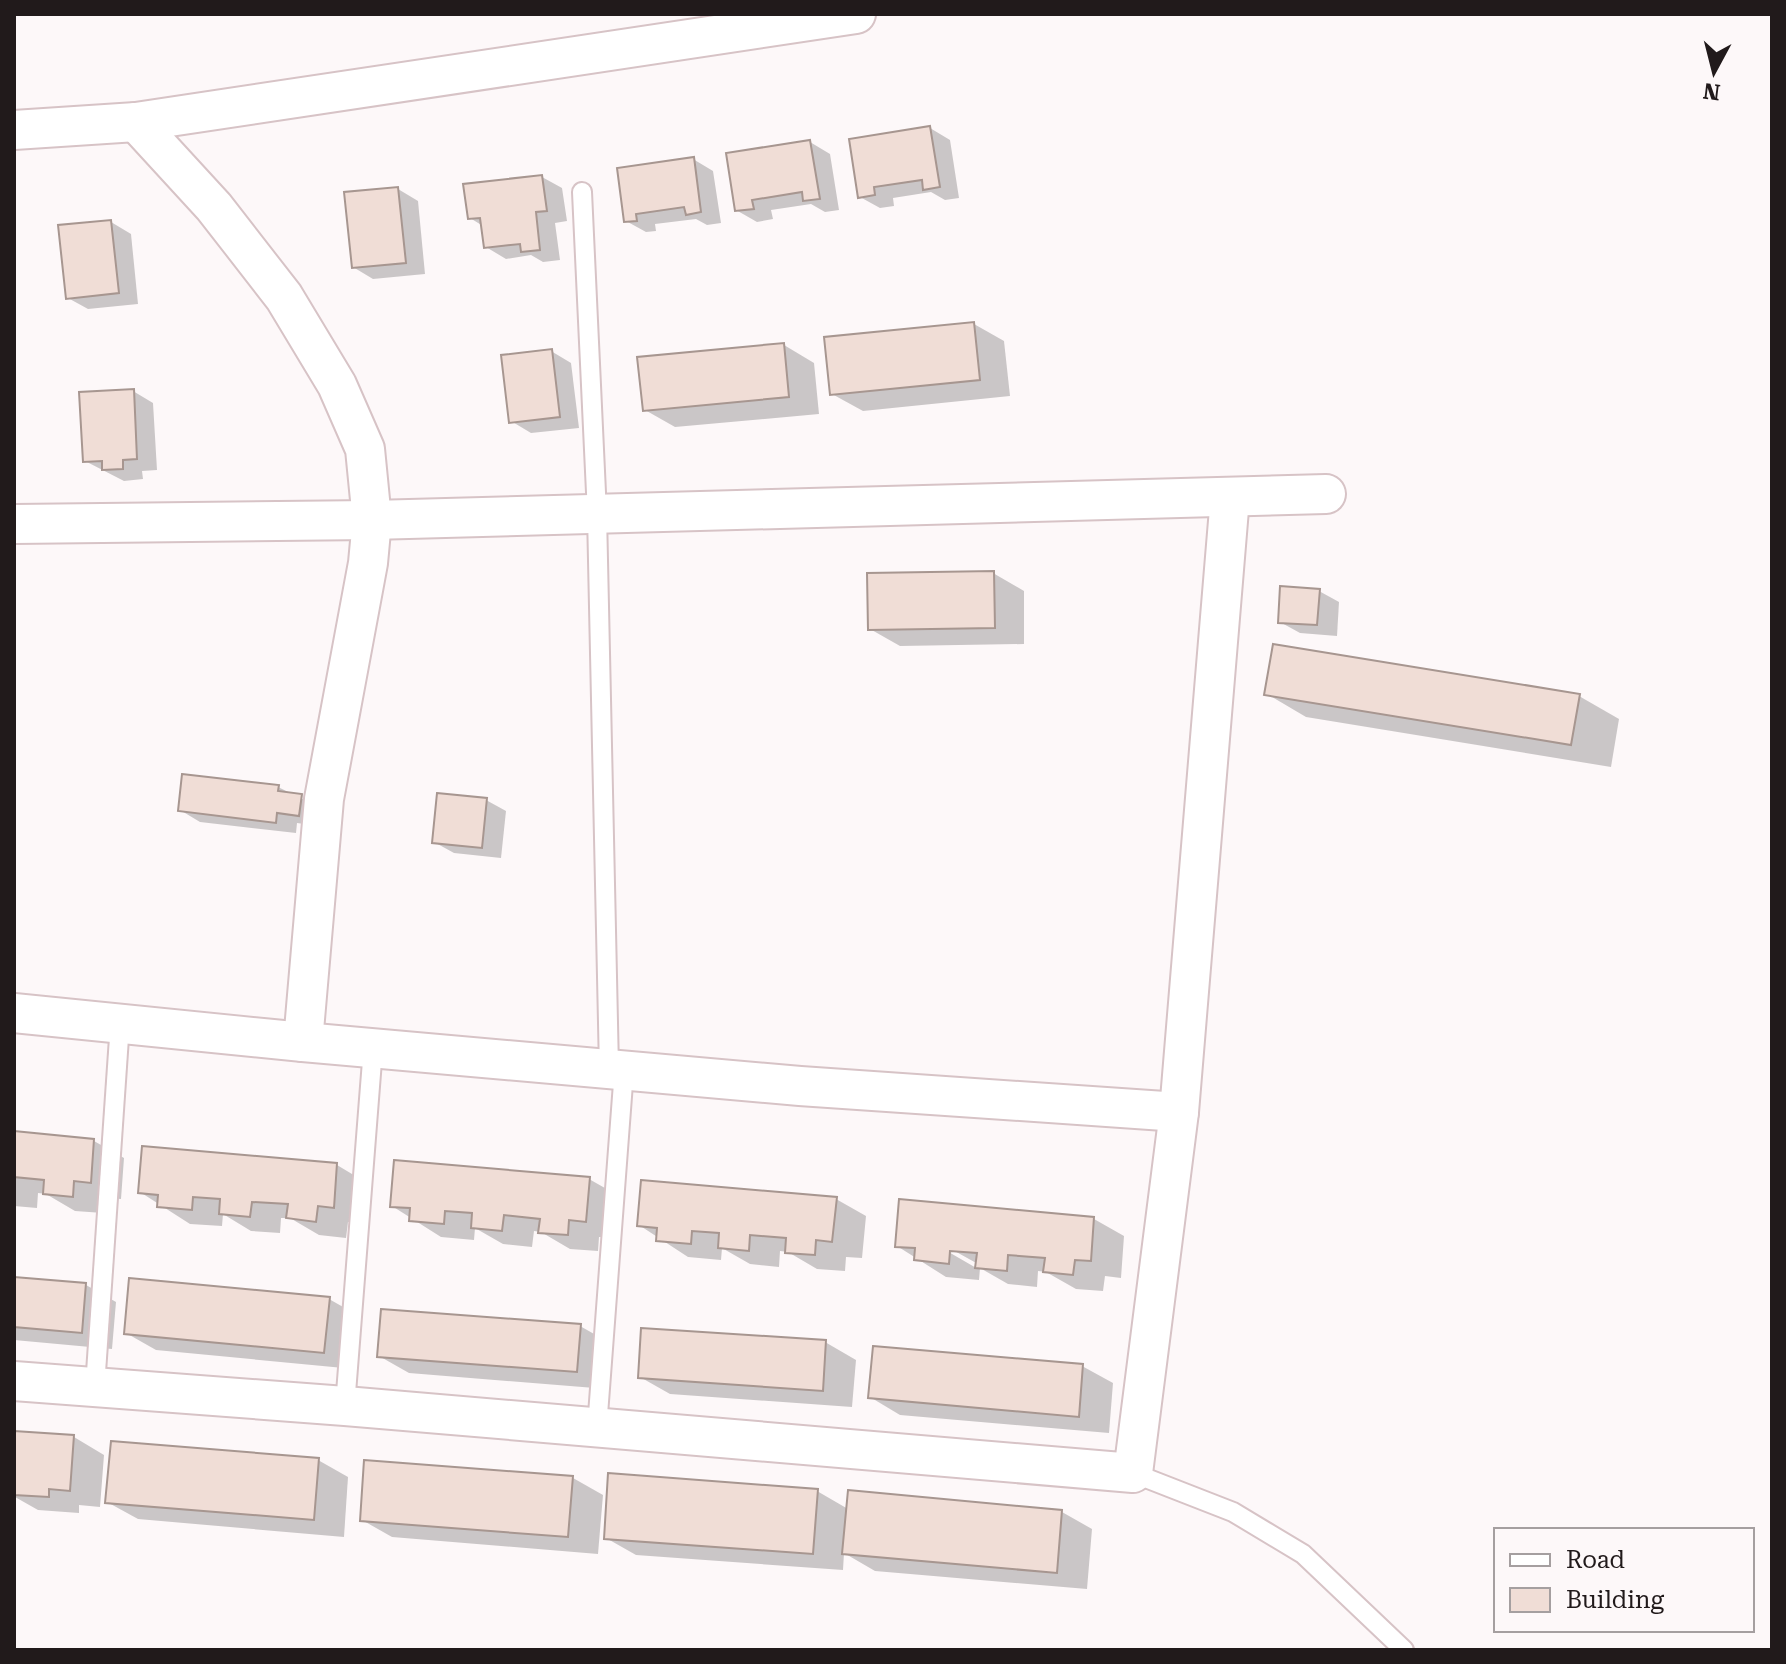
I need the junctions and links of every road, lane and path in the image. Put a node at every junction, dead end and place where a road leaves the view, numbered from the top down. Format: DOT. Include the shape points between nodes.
graph roads {
  1 [pos="856,14"];
  2 [pos="136,122"];
  3 [pos="14,130"];
  4 [pos="582,192"];
  5 [pos="1326,494"];
  6 [pos="1230,497"];
  7 [pos="597,514"];
  8 [pos="372,520"];
  9 [pos="14,524"];
  10 [pos="14,1013"];
  11 [pos="120,1023"];
  12 [pos="303,1042"];
  13 [pos="373,1048"];
  14 [pos="617,1069"];
  15 [pos="1179,1112"];
  16 [pos="14,1381"];
  17 [pos="95,1387"];
  18 [pos="345,1406"];
  19 [pos="597,1428"];
  20 [pos="1133,1473"];
  21 [pos="1404,1650"];
  1 -- 2 [label="street"];
  2 -- 3 [label="street"];
  2 -- 8 [label="street" via="214,207 284,297 337,385 365,449"];
  4 -- 7 [label="lane"];
  5 -- 6 [label="street"];
  6 -- 7 [label="street"];
  6 -- 15 [label="street"];
  7 -- 8 [label="street"];
  7 -- 14 [label="lane"];
  8 -- 9 [label="street"];
  8 -- 12 [label="street" via="324,799"];
  10 -- 11 [label="street"];
  11 -- 12 [label="street"];
  11 -- 17 [label="lane"];
  12 -- 13 [label="street"];
  13 -- 14 [label="street"];
  13 -- 18 [label="lane"];
  14 -- 15 [label="street"];
  14 -- 19 [label="lane"];
  15 -- 20 [label="street"];
  16 -- 17 [label="street"];
  17 -- 18 [label="street"];
  18 -- 19 [label="street"];
  19 -- 20 [label="street"];
  20 -- 21 [label="lane" via="1233,1512 1303,1554"];
}
